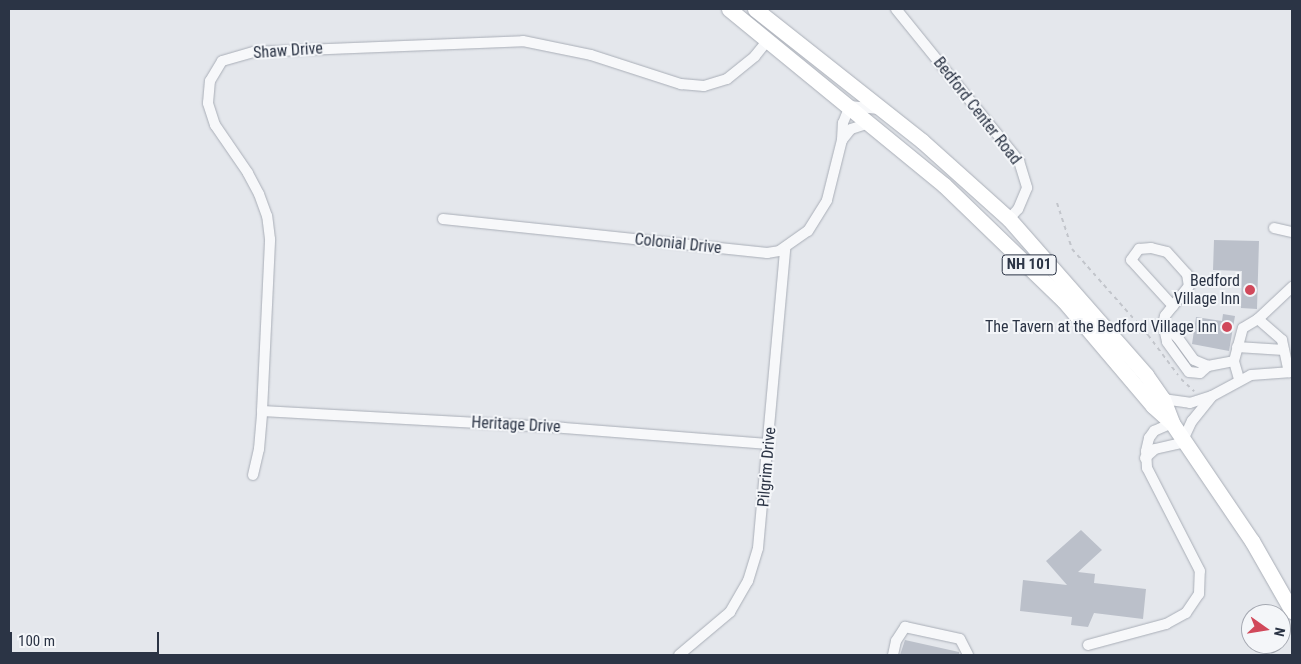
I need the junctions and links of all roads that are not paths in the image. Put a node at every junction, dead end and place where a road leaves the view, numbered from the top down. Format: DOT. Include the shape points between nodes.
graph roads {
  1 [pos="729,9"];
  2 [pos="754,9"];
  3 [pos="896,9"];
  4 [pos="768,40"];
  5 [pos="850,106"];
  6 [pos="882,109"];
  7 [pos="870,123"];
  8 [pos="842,140"];
  9 [pos="443,219"];
  10 [pos="1009,219"];
  11 [pos="1274,228"];
  12 [pos="1292,232"];
  13 [pos="785,249"];
  14 [pos="1292,287"];
  15 [pos="1173,306"];
  16 [pos="1258,319"];
  17 [pos="1286,343"];
  18 [pos="1237,347"];
  19 [pos="1234,361"];
  20 [pos="1291,372"];
  21 [pos="1239,380"];
  22 [pos="1212,396"];
  23 [pos="1163,399"];
  24 [pos="262,412"];
  25 [pos="1172,423"];
  26 [pos="1184,441"];
  27 [pos="769,444"];
  28 [pos="1145,458"];
  29 [pos="253,476"];
  30 [pos="1292,611"];
  31 [pos="1088,645"];
  32 [pos="679,655"];
  33 [pos="893,655"];
  34 [pos="968,655"];
  1 -- 4 [label="highway, NH 101"];
  2 -- 6 [label="highway, NH 101"];
  3 -- 10 [label="street, Bedford Center Road" via="1019,161 1027,179 1027,188 1018,209"];
  4 -- 5 [label="highway, NH 101"];
  4 -- 24 [label="street, Shaw Drive" via="755,56 727,78 704,86 681,84 591,56 523,41 254,52 222,61 210,81 208,104 215,125 248,173 268,216 270,239"];
  5 -- 6 [label="street"];
  5 -- 7 [label="highway, NH 101"];
  5 -- 8 [label="street, Colonial Drive" via="843,123"];
  6 -- 10 [label="highway, NH 101" via="969,181"];
  7 -- 8 [label="street" via="852,129"];
  7 -- 25 [label="highway, NH 101" via="944,185 1036,273"];
  8 -- 13 [label="street, Colonial Drive" via="831,191 822,210 804,235"];
  9 -- 13 [label="street, Colonial Drive" via="767,253"];
  10 -- 23 [label="highway, NH 101" via="1110,331"];
  11 -- 12 [label="street"];
  13 -- 27 [label="street, Pilgrim Drive"];
  14 -- 16 [label="street"];
  15 -- 15 [label="street" via="1189,286 1187,274 1167,252 1139,249 1131,260"];
  15 -- 19 [label="street" via="1163,324 1167,342 1189,372 1200,373 1208,366"];
  16 -- 17 [label="street"];
  16 -- 18 [label="street" via="1243,328"];
  17 -- 18 [label="street"];
  17 -- 20 [label="street"];
  18 -- 19 [label="street"];
  19 -- 21 [label="street"];
  20 -- 21 [label="street" via="1262,373"];
  21 -- 22 [label="street"];
  22 -- 23 [label="street" via="1190,403"];
  22 -- 26 [label="street" via="1192,420"];
  23 -- 25 [label="highway, NH 101"];
  24 -- 27 [label="street, Heritage Drive" via="564,428"];
  24 -- 29 [label="street, Shaw Drive"];
  25 -- 26 [label="highway, NH 101"];
  25 -- 28 [label="street" via="1154,431 1146,445"];
  26 -- 28 [label="street" via="1154,449"];
  26 -- 30 [label="highway, NH 101" via="1252,541"];
  27 -- 32 [label="street, Pilgrim Drive" via="758,548 748,581 730,612"];
  28 -- 31 [label="street" via="1155,489 1200,571 1199,594 1186,613 1166,624"];
  33 -- 34 [label="street" via="896,640 905,628 960,639"];
}
